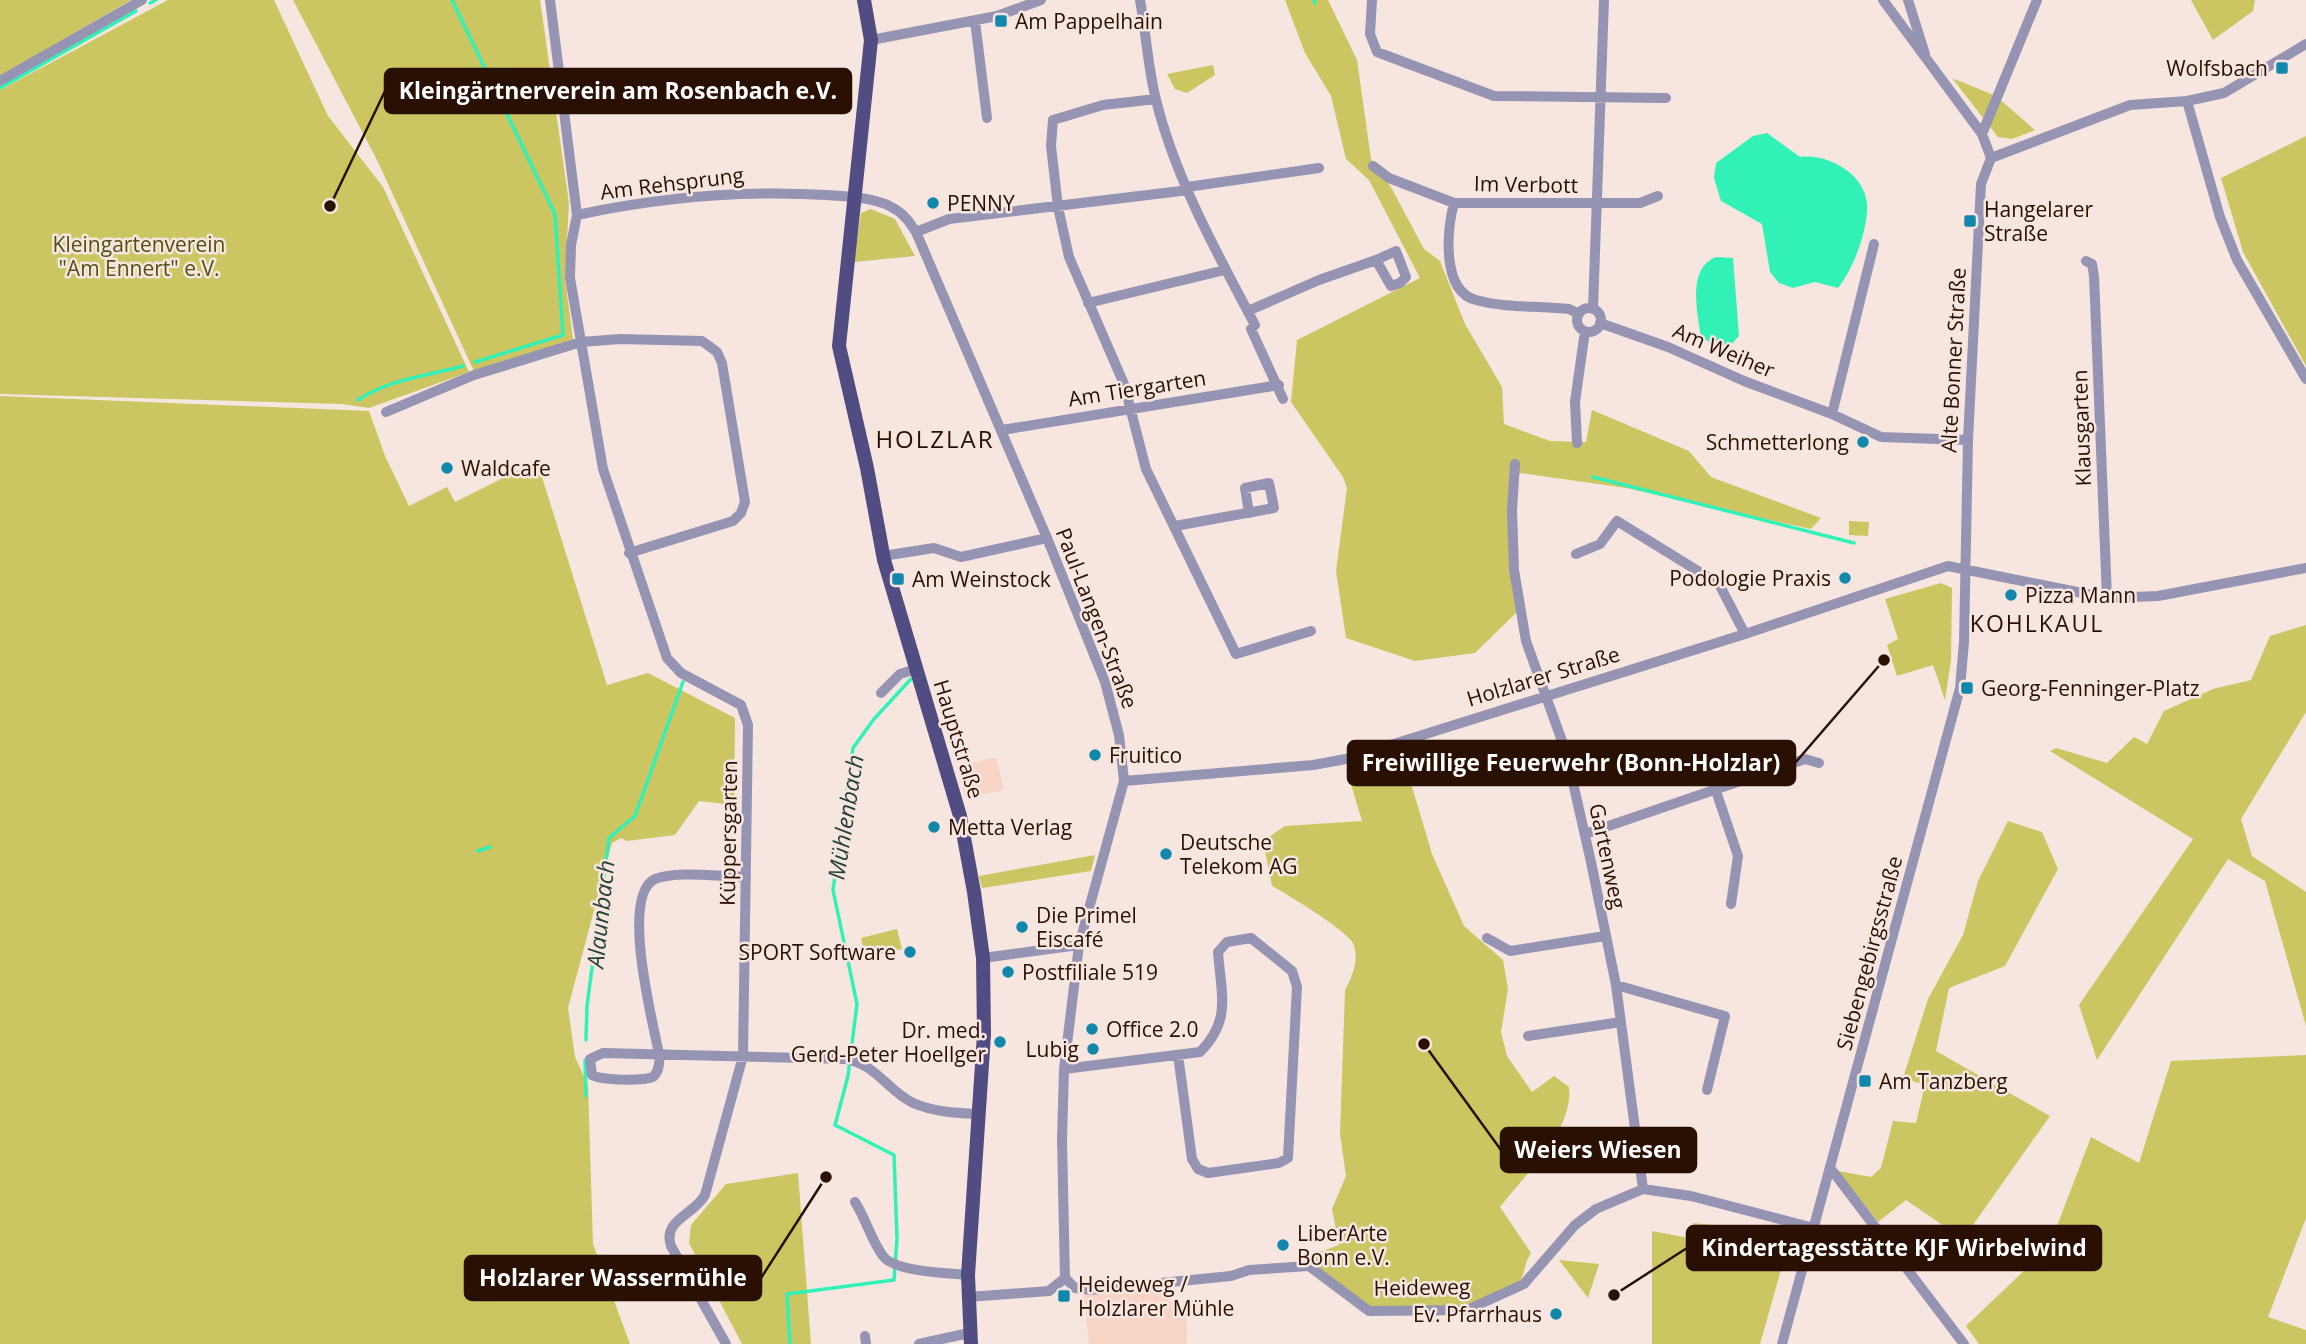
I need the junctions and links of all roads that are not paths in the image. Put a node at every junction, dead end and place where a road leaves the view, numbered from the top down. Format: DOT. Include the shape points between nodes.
graph roads {
  1 [pos="142,0"];
  2 [pos="550,0"];
  3 [pos="864,0"];
  4 [pos="1041,0"];
  5 [pos="1140,0"];
  6 [pos="1372,0"];
  7 [pos="1604,0"];
  8 [pos="1883,0"];
  9 [pos="1908,0"];
  10 [pos="2037,0"];
  11 [pos="975,21"];
  12 [pos="871,40"];
  13 [pos="2306,44"];
  14 [pos="1927,60"];
  15 [pos="0,81"];
  16 [pos="1602,98"];
  17 [pos="1665,98"];
  18 [pos="1156,99"];
  19 [pos="2191,101"];
  20 [pos="987,118"];
  21 [pos="1982,134"];
  22 [pos="1992,158"];
  23 [pos="1373,166"];
  24 [pos="1320,168"];
  25 [pos="1188,189"];
  26 [pos="1658,196"];
  27 [pos="854,197"];
  28 [pos="1454,203"];
  29 [pos="1598,204"];
  30 [pos="1058,207"];
  31 [pos="577,215"];
  32 [pos="916,232"];
  33 [pos="1874,244"];
  34 [pos="1376,260"];
  35 [pos="2086,261"];
  36 [pos="1225,270"];
  37 [pos="1088,303"];
  38 [pos="1593,309"];
  39 [pos="1248,312"];
  40 [pos="1579,314"];
  41 [pos="1600,323"];
  42 [pos="1585,331"];
  43 [pos="581,342"];
  44 [pos="2306,379"];
  45 [pos="1277,383"];
  46 [pos="1283,399"];
  47 [pos="1129,408"];
  48 [pos="386,412"];
  49 [pos="1832,414"];
  50 [pos="1002,430"];
  51 [pos="1968,440"];
  52 [pos="1577,443"];
  53 [pos="1515,464"];
  54 [pos="1249,513"];
  55 [pos="1175,526"];
  56 [pos="1047,538"];
  57 [pos="629,553"];
  58 [pos="1576,554"];
  59 [pos="883,556"];
  60 [pos="1965,567"];
  61 [pos="2306,568"];
  62 [pos="2107,598"];
  63 [pos="1311,631"];
  64 [pos="1745,634"];
  65 [pos="916,669"];
  66 [pos="881,693"];
  67 [pos="1548,695"];
  68 [pos="1819,763"];
  69 [pos="1124,781"];
  70 [pos="1715,788"];
  71 [pos="1585,834"];
  72 [pos="746,877"];
  73 [pos="1731,904"];
  74 [pos="1605,936"];
  75 [pos="1488,938"];
  76 [pos="1079,945"];
  77 [pos="983,958"];
  78 [pos="1616,985"];
  79 [pos="1621,1023"];
  80 [pos="1528,1036"];
  81 [pos="659,1054"];
  82 [pos="1178,1055"];
  83 [pos="743,1056"];
  84 [pos="1065,1069"];
  85 [pos="1707,1090"];
  86 [pos="978,1114"];
  87 [pos="1831,1169"];
  88 [pos="1643,1189"];
  89 [pos="855,1202"];
  90 [pos="1814,1228"];
  91 [pos="968,1275"];
  92 [pos="1065,1278"];
  93 [pos="968,1297"];
  94 [pos="970,1339"];
  95 [pos="726,1344"];
  96 [pos="919,1344"];
  97 [pos="1782,1344"];
  98 [pos="1964,1344"];
  1 -- 15 [label="street"];
  2 -- 31 [label="street"];
  3 -- 12 [label="main road, Hauptstraße"];
  4 -- 11 [label="street"];
  5 -- 18 [label="street"];
  6 -- 16 [label="street" via="1372,44 1377,52 1399,63 1494,96"];
  7 -- 16 [label="street"];
  8 -- 14 [label="street"];
  9 -- 14 [label="street"];
  10 -- 21 [label="street"];
  11 -- 12 [label="street"];
  11 -- 20 [label="street"];
  12 -- 27 [label="main road, Hauptstraße"];
  13 -- 19 [label="street" via="2224,93"];
  14 -- 21 [label="street"];
  16 -- 17 [label="street"];
  16 -- 29 [label="street"];
  18 -- 25 [label="street"];
  18 -- 30 [label="street" via="1103,105 1053,120"];
  19 -- 22 [label="street" via="2130,105"];
  19 -- 44 [label="street" via="2220,217 2237,260"];
  21 -- 22 [label="street"];
  22 -- 51 [label="street, Alte Bonner Straße" via="1981,184"];
  23 -- 28 [label="street, Im Verbott" via="1389,178"];
  24 -- 25 [label="street"];
  25 -- 30 [label="street"];
  25 -- 36 [label="street"];
  26 -- 29 [label="street, Im Verbott" via="1640,203"];
  27 -- 31 [label="street, Am Rehsprung" via="740,193 641,202"];
  27 -- 32 [label="street, Paul-Langen-Straße" via="894,208"];
  27 -- 59 [label="main road, Hauptstraße" via="839,346"];
  28 -- 29 [label="street, Im Verbott"];
  28 -- 40 [label="street, Im Verbott" via="1449,264 1461,290 1474,300 1569,309"];
  29 -- 38 [label="street"];
  30 -- 32 [label="street" via="949,219"];
  30 -- 37 [label="street" via="1061,232"];
  31 -- 43 [label="street, Am Rehsprung" via="570,278"];
  32 -- 50 [label="street, Paul-Langen-Straße"];
  33 -- 49 [label="street"];
  34 -- 39 [label="street"];
  35 -- 62 [label="street, Klausgarten" via="2092,264 2094,276"];
  36 -- 37 [label="street"];
  36 -- 39 [label="street"];
  37 -- 47 [label="street" via="1124,384"];
  38 -- 40 [label="street"];
  38 -- 41 [label="street"];
  39 -- 45 [label="street" via="1255,325 1251,329"];
  40 -- 42 [label="street" via="1578,324"];
  41 -- 42 [label="street" via="1593,331"];
  41 -- 49 [label="street, Am Weiher"];
  42 -- 52 [label="street" via="1575,402"];
  43 -- 48 [label="street" via="474,375"];
  43 -- 57 [label="street, Küppersgarten" via="603,469"];
  43 -- 57 [label="street" via="702,341 717,352 722,363 745,502 741,513 733,521"];
  45 -- 46 [label="street"];
  45 -- 47 [label="street, Am Tiergarten"];
  47 -- 50 [label="street, Am Tiergarten"];
  47 -- 55 [label="street" via="1146,469"];
  49 -- 51 [label="street, Am Weiher" via="1881,437"];
  50 -- 56 [label="street, Paul-Langen-Straße"];
  51 -- 60 [label="street, Alte Bonner Straße"];
  53 -- 67 [label="street, Gartenweg" via="1514,570 1526,641"];
  54 -- 55 [label="street"];
  55 -- 63 [label="street" via="1236,654"];
  56 -- 59 [label="street" via="961,557 934,548"];
  56 -- 69 [label="street, Paul-Langen-Straße" via="1110,696"];
  57 -- 72 [label="street, Küppersgarten" via="667,658 681,674 741,705 745,713 749,737"];
  58 -- 64 [label="street" via="1600,544 1617,520 1719,584"];
  59 -- 65 [label="main road, Hauptstraße"];
  60 -- 62 [label="street"];
  60 -- 64 [label="street, Holzlarer Straße" via="1928,571"];
  60 -- 87 [label="street, Siebengebirgsstraße" via="1960,688"];
  61 -- 62 [label="street" via="2158,596"];
  64 -- 67 [label="street, Holzlarer Straße"];
  65 -- 66 [label="street" via="900,674"];
  65 -- 77 [label="main road, Hauptstraße" via="960,816"];
  67 -- 69 [label="street, Holzlarer Straße" via="1346,759"];
  67 -- 71 [label="street, Gartenweg"];
  68 -- 70 [label="street" via="1805,759"];
  69 -- 76 [label="street, Paul-Langen-Straße"];
  70 -- 71 [label="street"];
  70 -- 73 [label="street" via="1738,856"];
  71 -- 74 [label="street, Gartenweg"];
  72 -- 81 [label="street" via="667,876 646,887 640,900 639,940"];
  72 -- 83 [label="street, Küppersgarten"];
  74 -- 75 [label="street" via="1510,951"];
  74 -- 78 [label="street, Gartenweg"];
  76 -- 77 [label="street"];
  76 -- 84 [label="street, Paul-Langen-Straße"];
  77 -- 86 [label="main road, Hauptstraße"];
  78 -- 79 [label="street, Gartenweg"];
  78 -- 85 [label="street" via="1725,1016"];
  79 -- 80 [label="street"];
  79 -- 88 [label="street, Gartenweg"];
  81 -- 81 [label="street" via="603,1053 590,1059 589,1070 600,1079 648,1079 656,1071"];
  81 -- 83 [label="street"];
  82 -- 82 [label="street" via="1192,1159 1198,1169 1208,1173 1288,1158 1297,987 1292,971 1251,938 1227,943 1218,952 1223,1017 1219,1029 1200,1052"];
  82 -- 84 [label="street"];
  83 -- 86 [label="street" via="860,1062 910,1102 936,1111"];
  83 -- 95 [label="street, Küppersgarten" via="705,1195 672,1225 668,1236"];
  84 -- 92 [label="street, Paul-Langen-Straße"];
  86 -- 91 [label="main road, Hauptstraße"];
  87 -- 90 [label="street, Siebengebirgsstraße"];
  87 -- 98 [label="street"];
  88 -- 90 [label="street, Heideweg" via="1691,1196"];
  88 -- 92 [label="street, Heideweg" via="1585,1217 1524,1284 1467,1310 1369,1311 1309,1266 1091,1290 1075,1288"];
  89 -- 91 [label="street" via="888,1261 904,1268"];
  90 -- 97 [label="street, Siebengebirgsstraße"];
  91 -- 93 [label="main road, Hauptstraße"];
  92 -- 93 [label="street" via="1049,1291"];
  93 -- 94 [label="main road, Hauptstraße"];
  94 -- 96 [label="street"];
}
